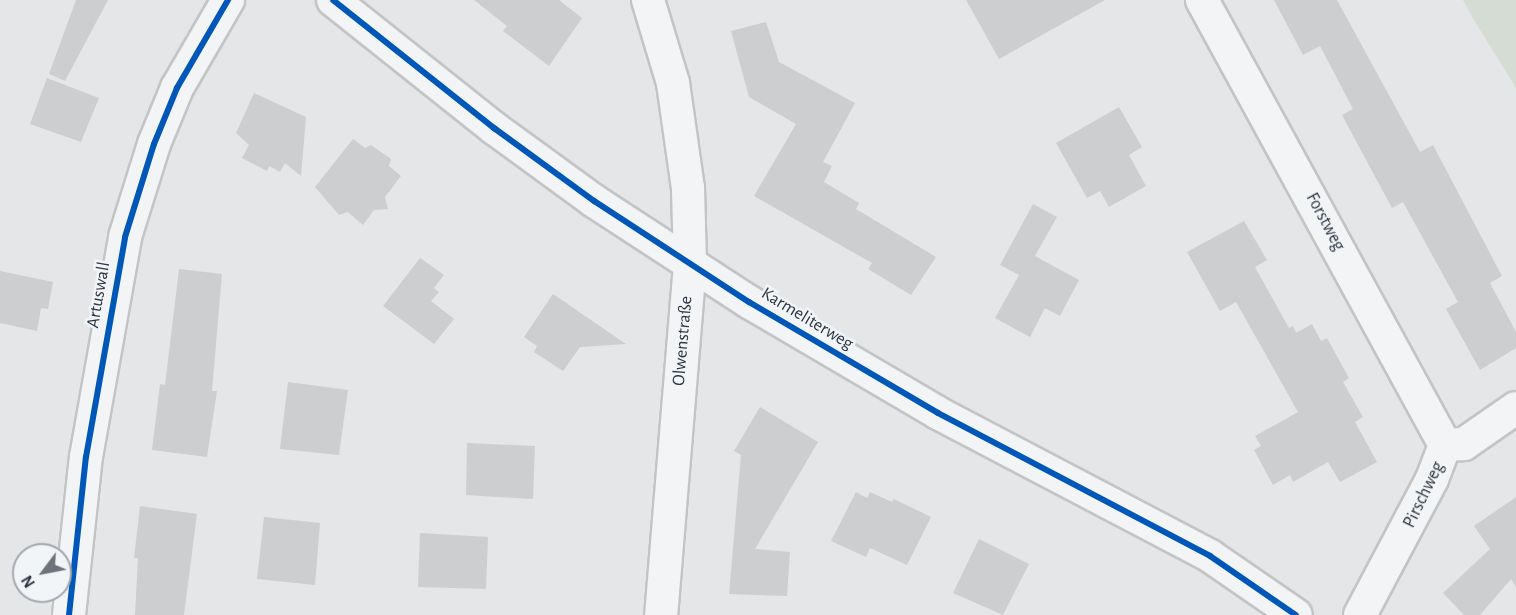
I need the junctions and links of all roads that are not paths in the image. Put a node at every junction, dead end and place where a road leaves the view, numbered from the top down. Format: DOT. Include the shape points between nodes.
graph roads {
  1 [pos="228,0"];
  2 [pos="333,0"];
  3 [pos="648,0"];
  4 [pos="1202,0"];
  5 [pos="690,264"];
  6 [pos="1516,408"];
  7 [pos="1445,445"];
  8 [pos="69,615"];
  9 [pos="661,615"];
  10 [pos="1296,615"];
  11 [pos="1360,615"];
  1 -- 8 [label="street, Artuswall" via="177,88 154,144 125,237 86,458"];
  2 -- 5 [label="street, Karmeliterweg" via="494,128"];
  3 -- 5 [label="street, Olwenstraße" via="673,83 688,188"];
  4 -- 7 [label="street, Forstweg"];
  5 -- 9 [label="street, Olwenstraße"];
  5 -- 10 [label="street, Karmeliterweg" via="938,413 1210,556"];
  6 -- 7 [label="street, Pirschweg" via="1464,444"];
  7 -- 11 [label="street, Pirschweg" via="1432,479"];
}
